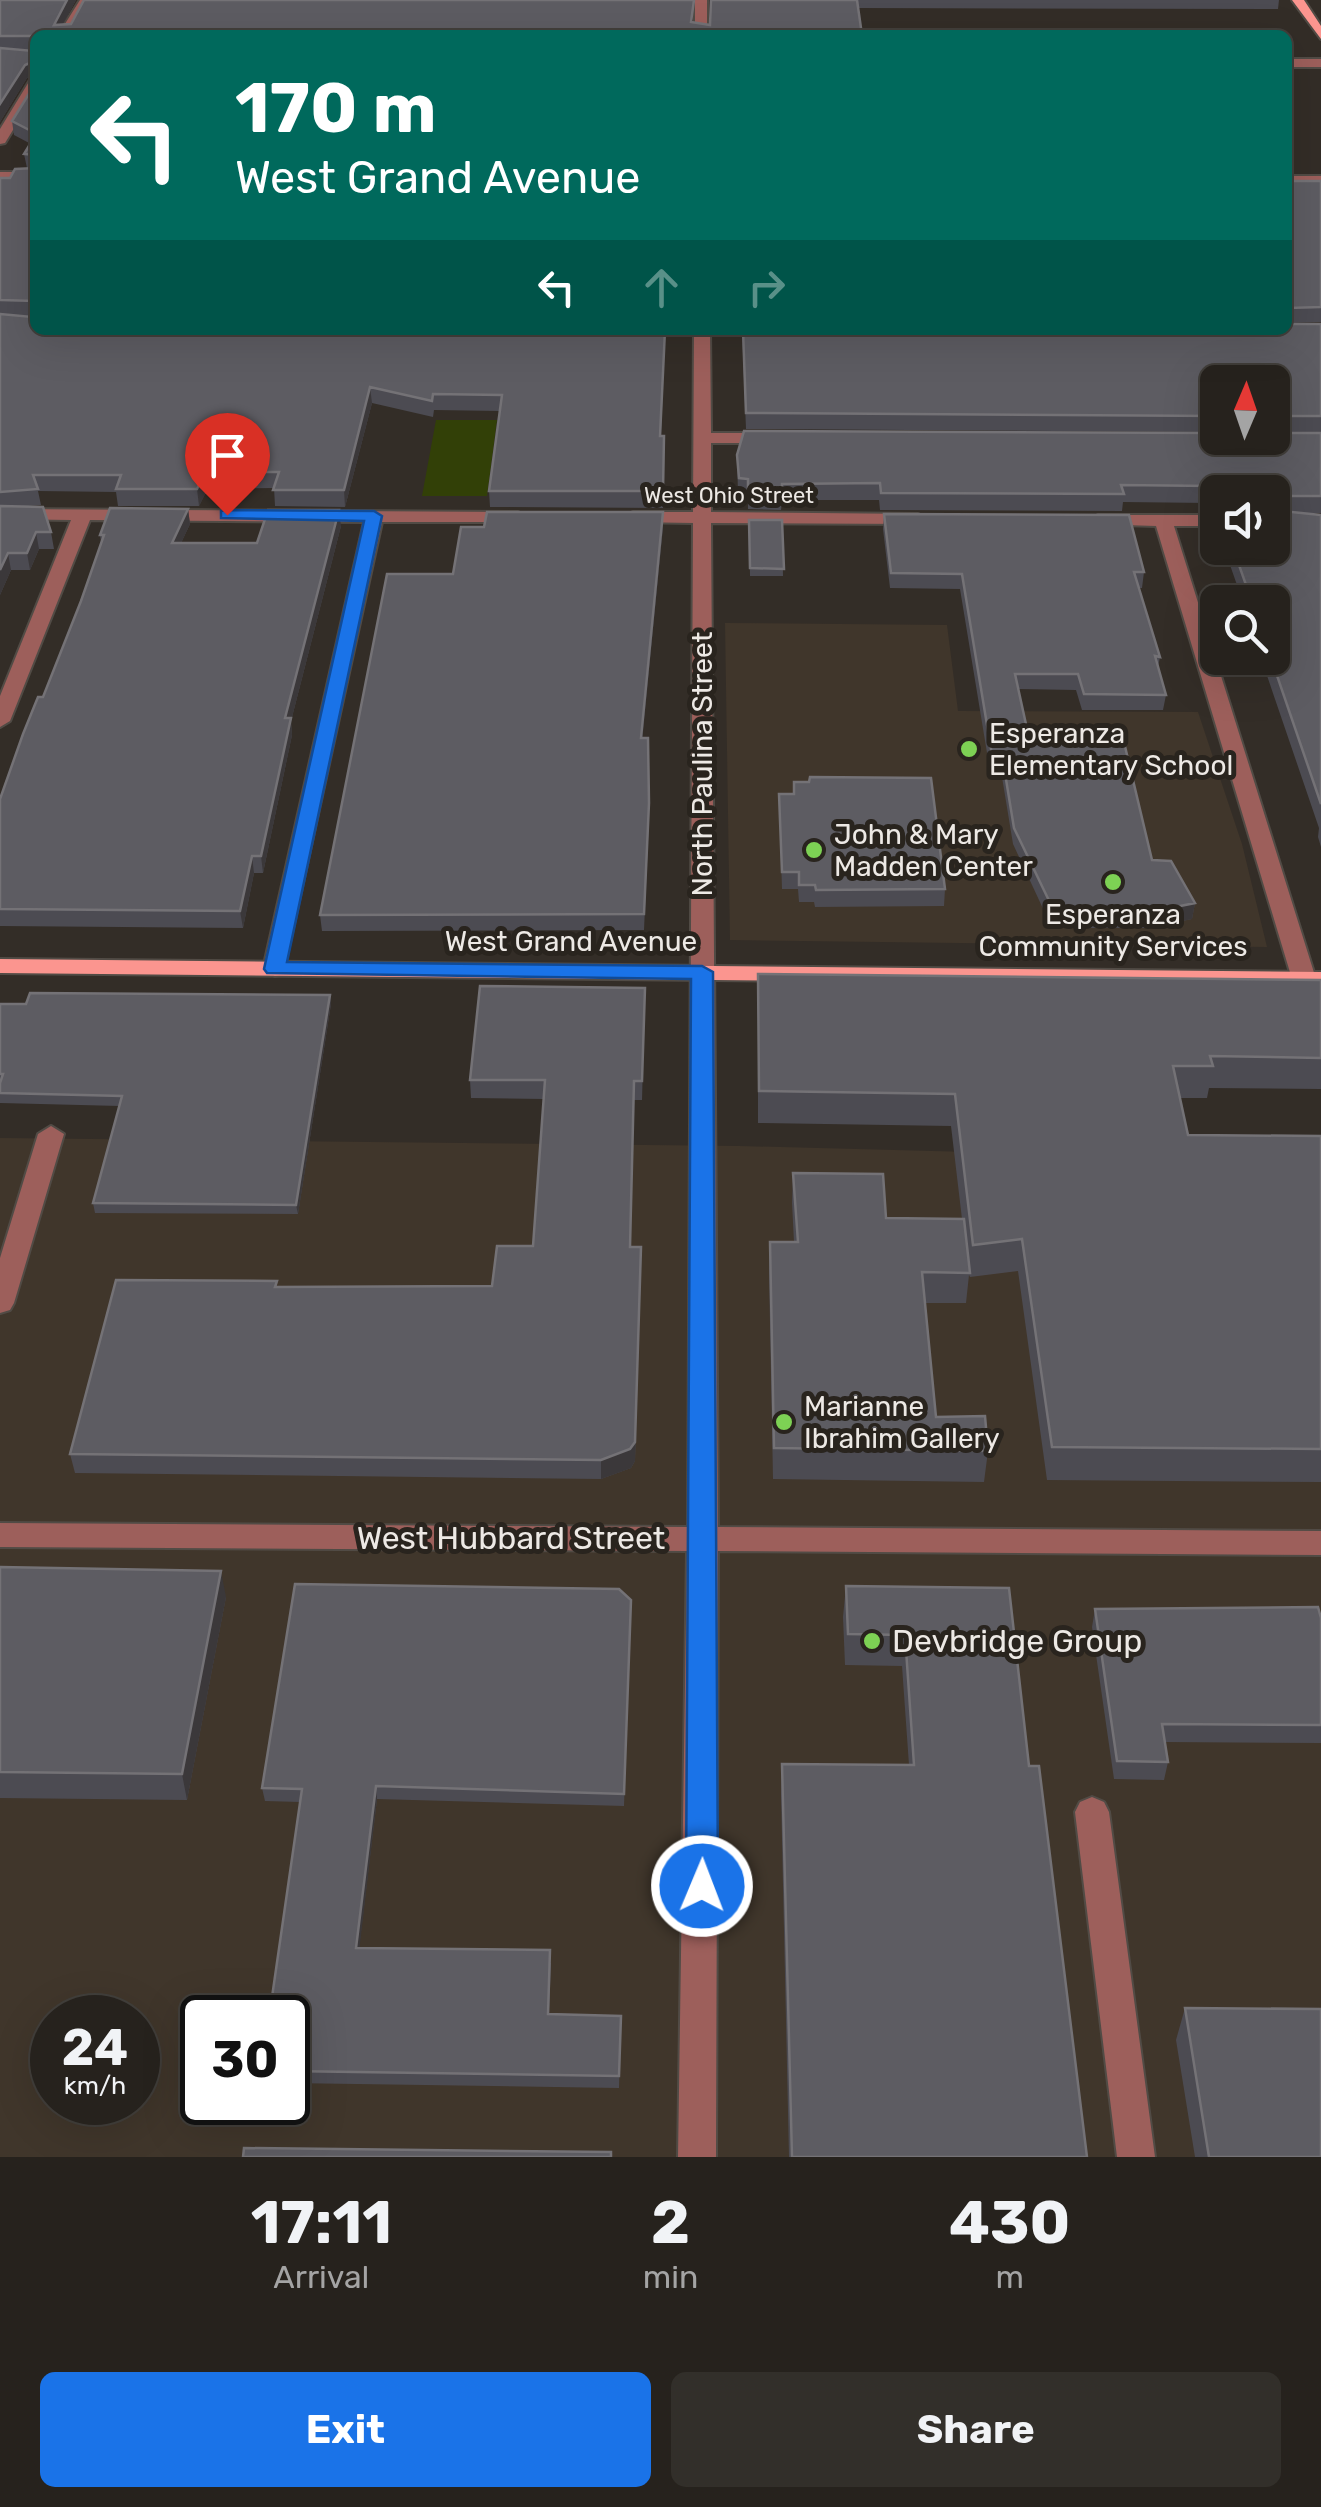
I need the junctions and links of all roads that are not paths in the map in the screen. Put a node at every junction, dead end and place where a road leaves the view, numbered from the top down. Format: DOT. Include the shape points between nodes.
graph roads {
  1 [pos="86,0"];
  2 [pos="701,0"];
  3 [pos="1298,0"];
  4 [pos="67,30"];
  5 [pos="701,30"];
  6 [pos="1321,35"];
  7 [pos="1292,63"];
  8 [pos="1321,63"];
  9 [pos="30,91"];
  10 [pos="0,140"];
  11 [pos="0,176"];
  12 [pos="30,176"];
  13 [pos="1292,180"];
  14 [pos="1321,180"];
  15 [pos="702,335"];
  16 [pos="702,438"];
  17 [pos="794,438"];
  18 [pos="0,514"];
  19 [pos="83,514"];
  20 [pos="374,516"];
  21 [pos="533,516"];
  22 [pos="610,517"];
  23 [pos="702,518"];
  24 [pos="930,519"];
  25 [pos="1085,520"];
  26 [pos="1162,520"];
  27 [pos="1200,521"];
  28 [pos="0,720"];
  29 [pos="0,966"];
  30 [pos="275,969"];
  31 [pos="702,972"];
  32 [pos="1312,979"];
  33 [pos="50,1134"];
  34 [pos="0,1302"];
  35 [pos="0,1535"];
  36 [pos="701,1540"];
  37 [pos="1321,1543"];
  38 [pos="1092,1812"];
  39 [pos="697,2157"];
  40 [pos="1136,2157"];
  1 -- 4 [label="street"];
  2 -- 5 [label="street"];
  3 -- 6 [label="main road"];
  7 -- 8 [label="street"];
  9 -- 10 [label="street"];
  11 -- 12 [label="street"];
  13 -- 14 [label="street"];
  15 -- 16 [label="street, North Paulina Street"];
  16 -- 17 [label="street"];
  16 -- 23 [label="street, North Paulina Street"];
  18 -- 19 [label="street"];
  19 -- 20 [label="street"];
  19 -- 28 [label="street"];
  20 -- 21 [label="street"];
  20 -- 30 [label="street"];
  22 -- 23 [label="street, West Ohio Street"];
  23 -- 24 [label="street, West Ohio Street"];
  23 -- 31 [label="street, North Paulina Street"];
  25 -- 26 [label="street"];
  26 -- 27 [label="street"];
  26 -- 32 [label="street"];
  29 -- 30 [label="main road, West Grand Avenue"];
  30 -- 31 [label="main road, West Grand Avenue"];
  31 -- 32 [label="main road, West Grand Avenue"];
  31 -- 36 [label="street, North Paulina Street"];
  33 -- 34 [label="street"];
  35 -- 36 [label="street, West Hubbard Street"];
  36 -- 37 [label="street, West Hubbard Street"];
  36 -- 39 [label="street, North Paulina Street"];
  38 -- 40 [label="street"];
}
